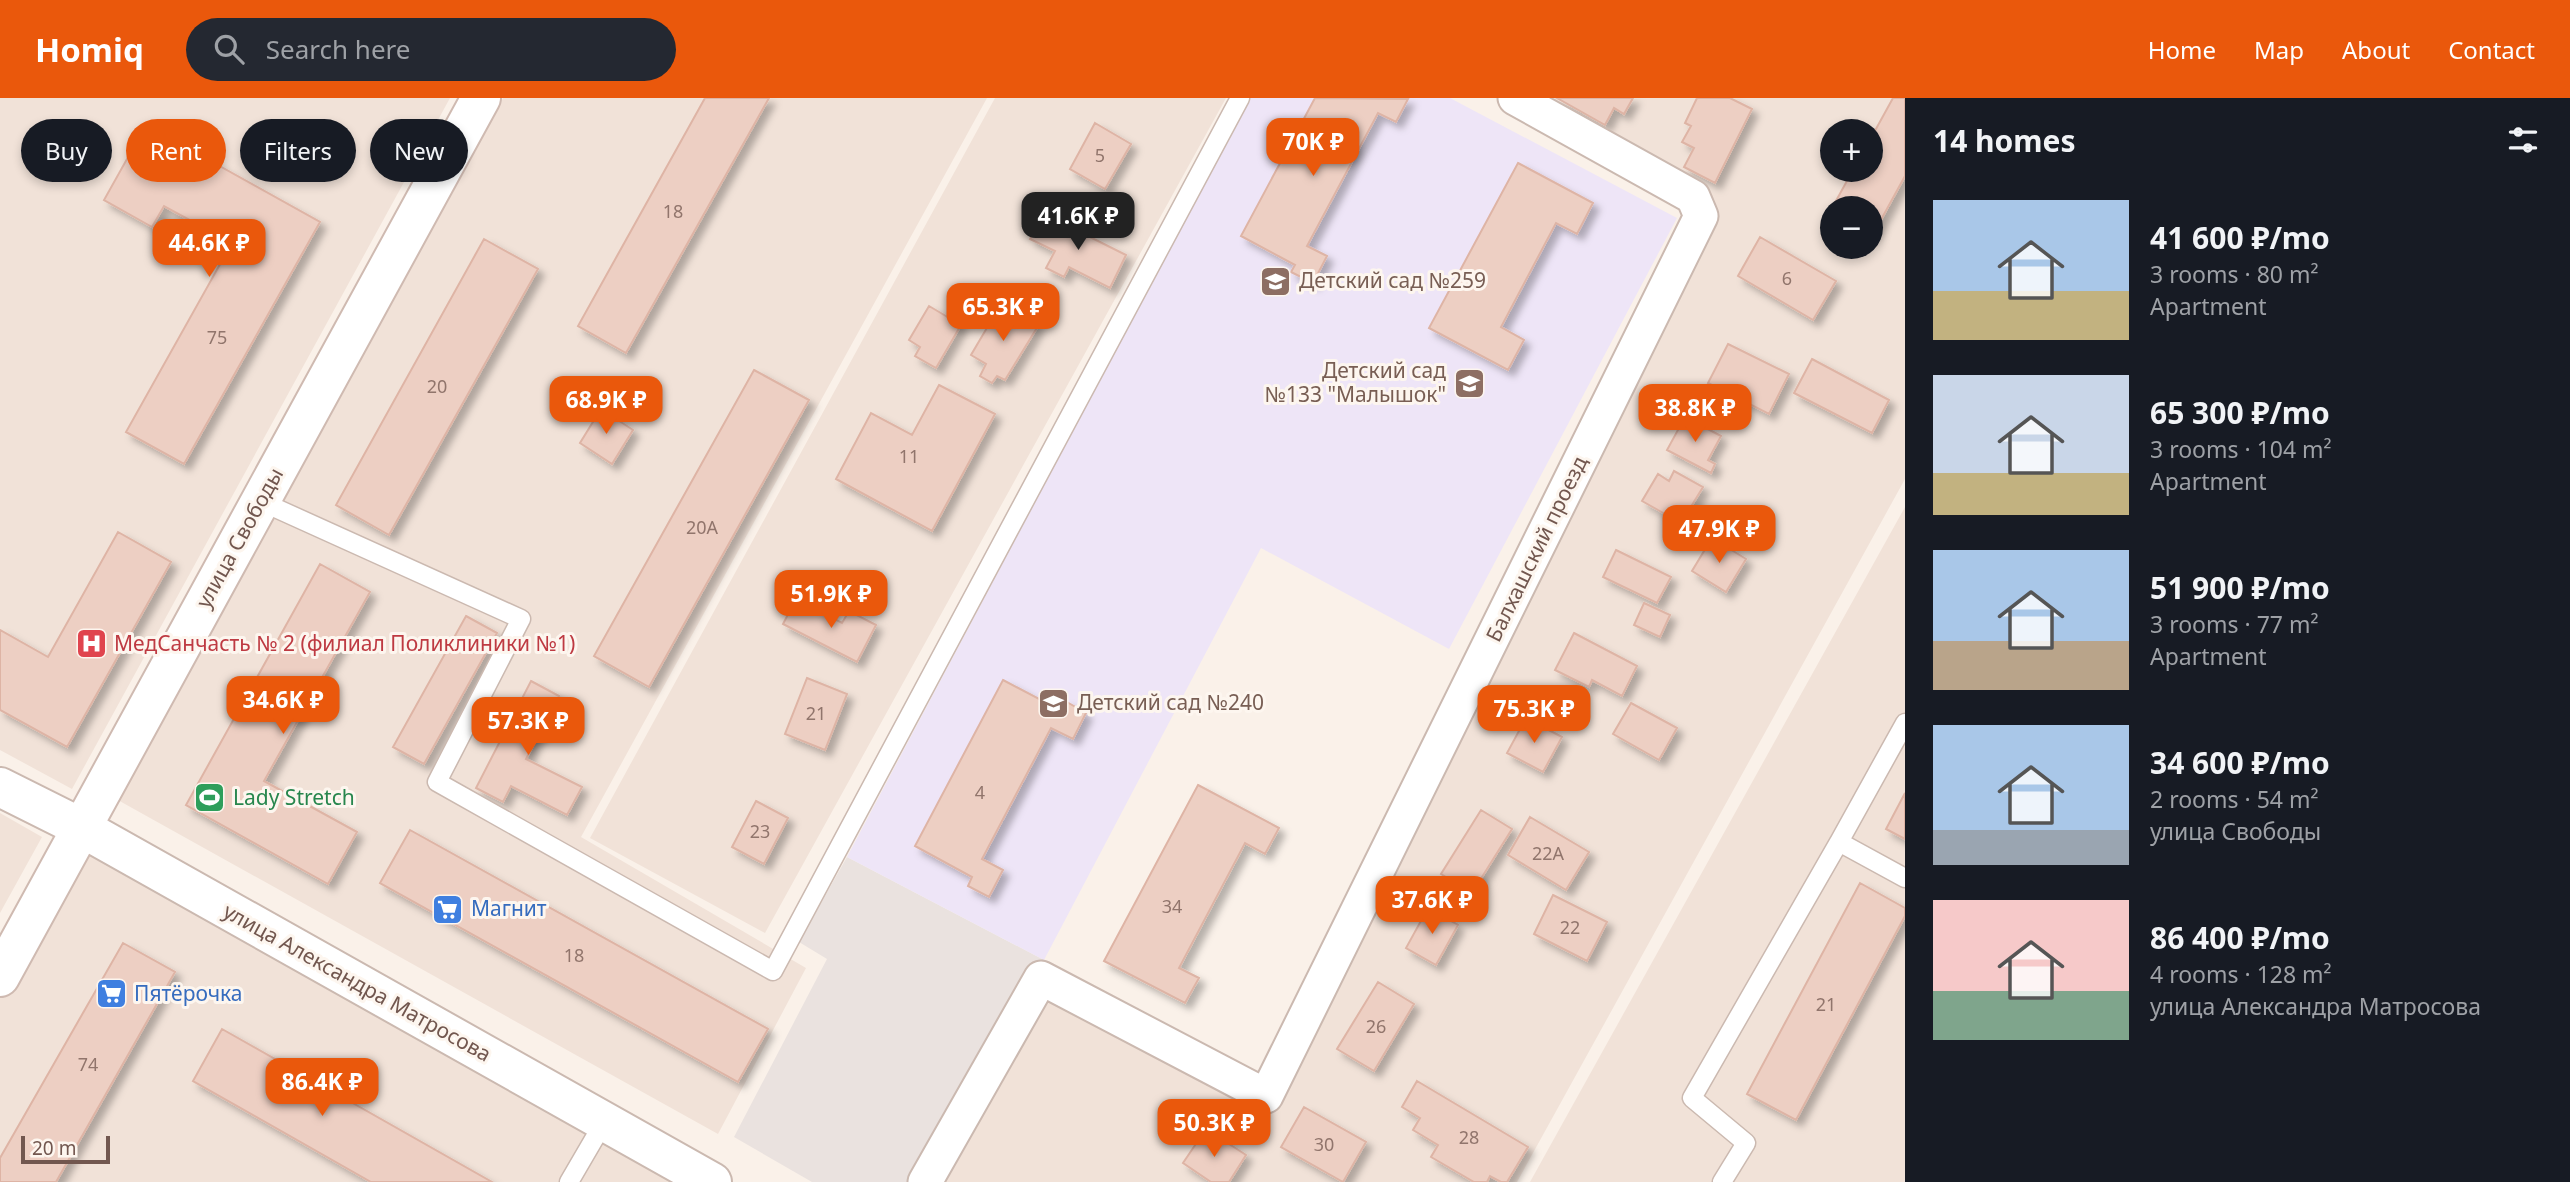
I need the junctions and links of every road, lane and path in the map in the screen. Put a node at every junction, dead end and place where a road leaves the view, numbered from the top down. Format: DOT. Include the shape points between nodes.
graph roads {
  1 [pos="481,98"];
  2 [pos="1240,98"];
  3 [pos="1515,98"];
  4 [pos="260,501"];
  5 [pos="1905,723"];
  6 [pos="0,787"];
  7 [pos="82,828"];
  8 [pos="1839,842"];
  9 [pos="1905,878"];
  10 [pos="0,977"];
  11 [pos="604,1122"];
  12 [pos="569,1182"];
  13 [pos="712,1182"];
  14 [pos="925,1182"];
  15 [pos="1722,1182"];
  1 -- 4 [label="main road, улица Свободы"];
  2 -- 4 [label="lane" via="773,971 437,782 521,620"];
  3 -- 14 [label="street, Балхашский проезд" via="1693,197 1701,216 1266,1096 1041,978"];
  4 -- 7 [label="main road, улица Свободы"];
  5 -- 8 [label="lane"];
  6 -- 7 [label="main road, улица Александра Матросова"];
  7 -- 10 [label="main road, улица Свободы"];
  7 -- 11 [label="main road, улица Александра Матросова"];
  8 -- 9 [label="lane"];
  8 -- 15 [label="lane" via="1692,1098 1745,1143"];
  11 -- 12 [label="lane"];
  11 -- 13 [label="main road, улица Александра Матросова"];
}
